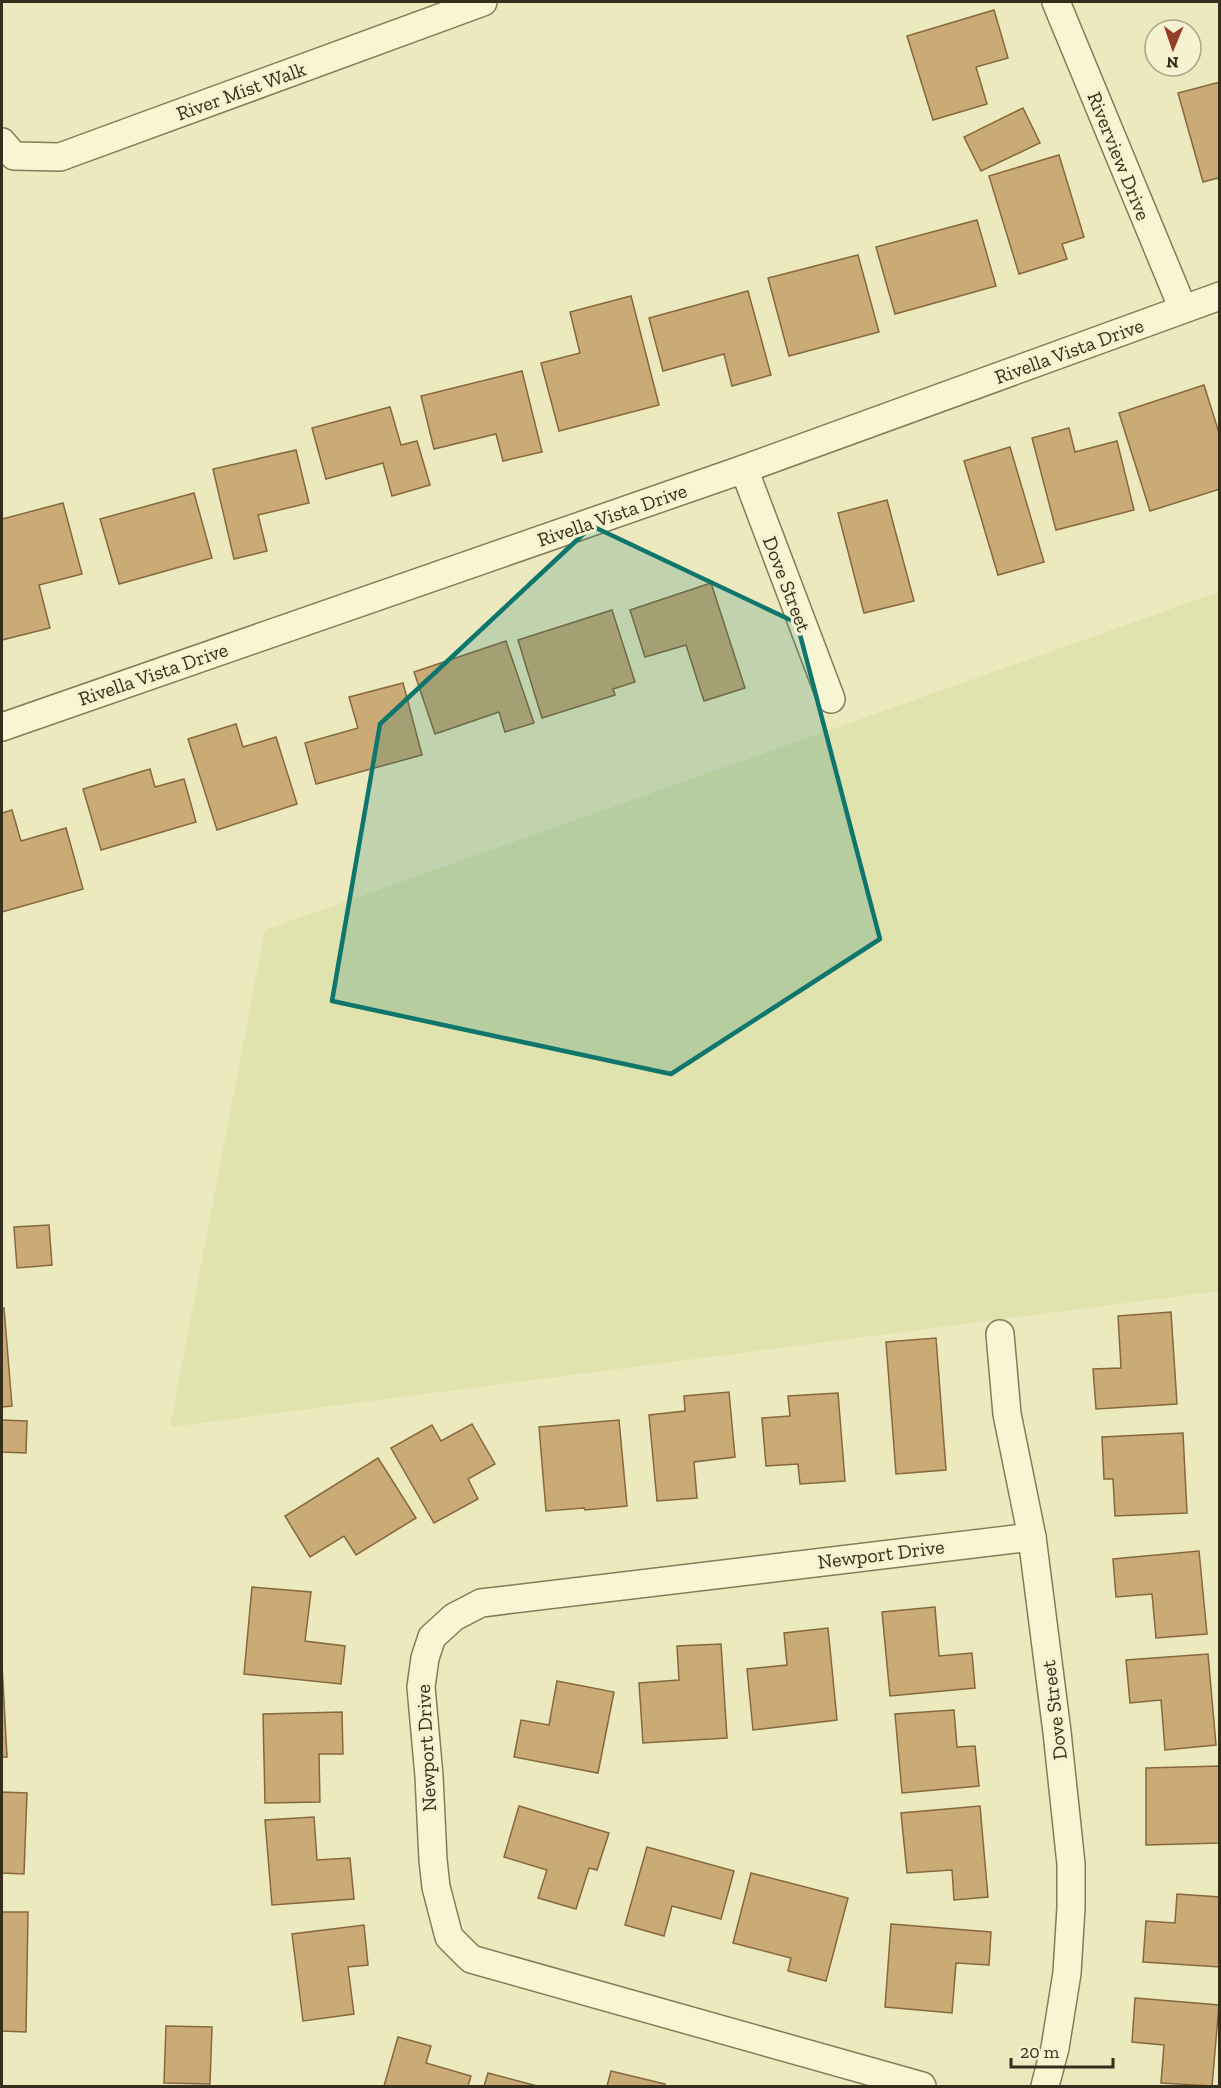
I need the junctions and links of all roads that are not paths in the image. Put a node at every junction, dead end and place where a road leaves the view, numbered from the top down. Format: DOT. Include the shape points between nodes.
graph roads {
  1 [pos="483,2"];
  2 [pos="1056,2"];
  3 [pos="2,142"];
  4 [pos="1220,296"];
  5 [pos="1183,309"];
  6 [pos="744,469"];
  7 [pos="831,699"];
  8 [pos="2,727"];
  9 [pos="1000,1334"];
  10 [pos="1032,1537"];
  11 [pos="922,2086"];
  12 [pos="1045,2086"];
  1 -- 3 [label="street, River Mist Walk" via="60,157 14,156"];
  2 -- 5 [label="street, Riverview Drive"];
  4 -- 5 [label="street, Rivella Vista Drive"];
  5 -- 6 [label="street, Rivella Vista Drive"];
  6 -- 7 [label="street, Dove Street"];
  6 -- 8 [label="street, Rivella Vista Drive"];
  9 -- 10 [label="street, Dove Street" via="1007,1414"];
  10 -- 11 [label="street, Newport Drive" via="481,1602 454,1617 432,1637 425,1658 421,1687 436,1887 448,1937 464,1953 486,1965"];
  10 -- 12 [label="street, Dove Street" via="1071,1864 1067,1973"];
}
